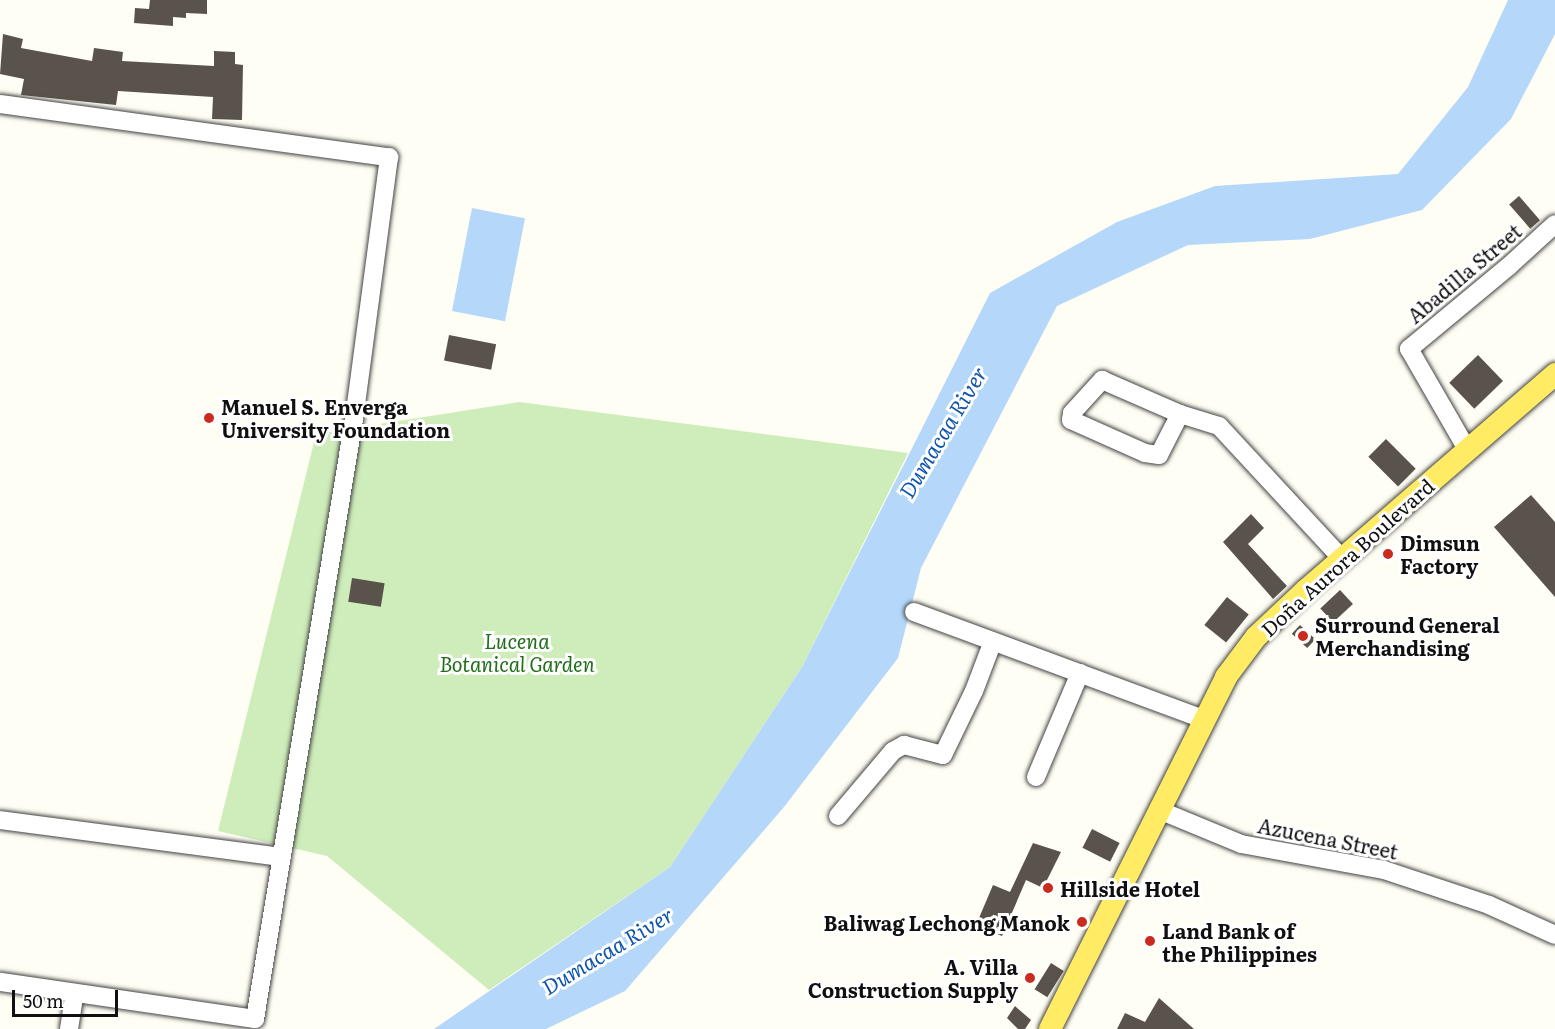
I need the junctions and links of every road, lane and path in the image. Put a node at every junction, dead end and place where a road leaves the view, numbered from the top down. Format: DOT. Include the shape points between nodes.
graph roads {
  1 [pos="0,104"];
  2 [pos="1555,224"];
  3 [pos="1555,374"];
  4 [pos="1180,414"];
  5 [pos="1468,451"];
  6 [pos="1342,559"];
  7 [pos="914,612"];
  8 [pos="993,641"];
  9 [pos="1080,673"];
  10 [pos="1204,719"];
  11 [pos="1036,777"];
  12 [pos="1159,810"];
  13 [pos="838,816"];
  14 [pos="0,820"];
  15 [pos="282,857"];
  16 [pos="1555,935"];
  17 [pos="0,982"];
  18 [pos="75,993"];
  19 [pos="69,1029"];
  20 [pos="1050,1029"];
  1 -- 15 [label="street" via="389,157 354,419"];
  2 -- 5 [label="street, Abadilla Street" via="1409,350"];
  3 -- 5 [label="main road, Doña Aurora Boulevard"];
  4 -- 4 [label="street" via="1102,380 1072,412 1071,420 1145,453 1159,455"];
  4 -- 6 [label="street" via="1219,426"];
  5 -- 6 [label="main road, Doña Aurora Boulevard"];
  6 -- 10 [label="main road, Doña Aurora Boulevard" via="1256,638 1226,676"];
  7 -- 8 [label="street"];
  8 -- 9 [label="street"];
  8 -- 13 [label="street" via="943,756 903,745"];
  9 -- 10 [label="street"];
  9 -- 11 [label="street"];
  10 -- 12 [label="main road, Doña Aurora Boulevard"];
  12 -- 16 [label="street, Azucena Street" via="1241,844 1384,870 1489,905"];
  12 -- 20 [label="main road, Doña Aurora Boulevard"];
  14 -- 15 [label="street"];
  15 -- 18 [label="street" via="255,1019"];
  17 -- 18 [label="street"];
  18 -- 19 [label="street"];
}
